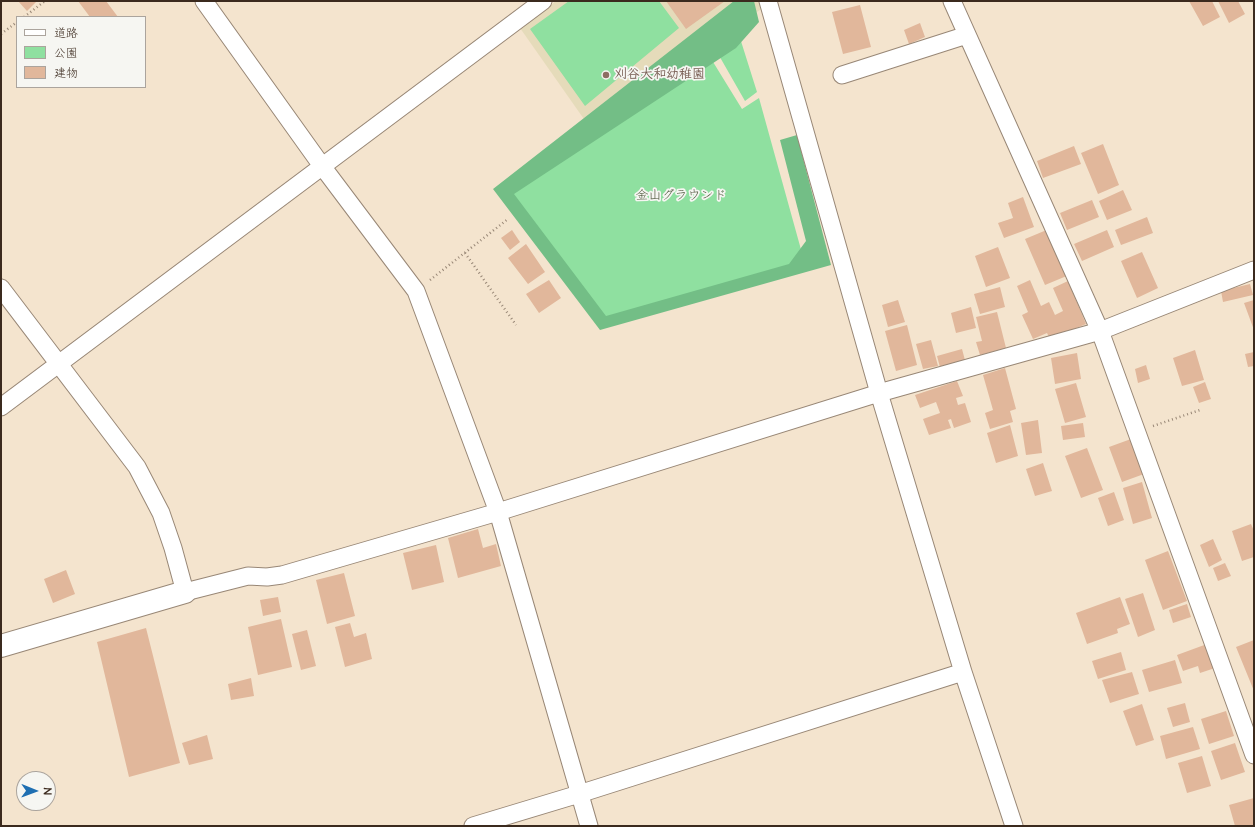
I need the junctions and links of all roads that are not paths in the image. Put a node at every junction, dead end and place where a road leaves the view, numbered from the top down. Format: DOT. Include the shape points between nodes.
graph roads {
  1 [pos="204,1"];
  2 [pos="543,1"];
  3 [pos="768,1"];
  4 [pos="952,1"];
  5 [pos="967,35"];
  6 [pos="842,75"];
  7 [pos="322,166"];
  8 [pos="1254,270"];
  9 [pos="1,288"];
  10 [pos="1100,331"];
  11 [pos="58,364"];
  12 [pos="879,393"];
  13 [pos="1,407"];
  14 [pos="498,512"];
  15 [pos="185,592"];
  16 [pos="1,646"];
  17 [pos="963,672"];
  18 [pos="1254,756"];
  19 [pos="579,794"];
  20 [pos="473,826"];
  21 [pos="589,826"];
  22 [pos="1014,826"];
  1 -- 7 [label="street"];
  2 -- 7 [label="street"];
  3 -- 12 [label="street"];
  4 -- 5 [label="street"];
  5 -- 6 [label="street"];
  5 -- 10 [label="street"];
  7 -- 11 [label="street"];
  7 -- 14 [label="street" via="416,291"];
  8 -- 10 [label="street"];
  9 -- 11 [label="street"];
  10 -- 12 [label="street"];
  10 -- 18 [label="street"];
  11 -- 13 [label="street"];
  11 -- 15 [label="street" via="137,467 161,513 174,548"];
  12 -- 14 [label="street"];
  12 -- 17 [label="street"];
  14 -- 15 [label="street" via="282,575 248,576"];
  14 -- 19 [label="street"];
  15 -- 16 [label="street"];
  17 -- 19 [label="street"];
  17 -- 22 [label="street"];
  19 -- 20 [label="street"];
  19 -- 21 [label="street"];
}
